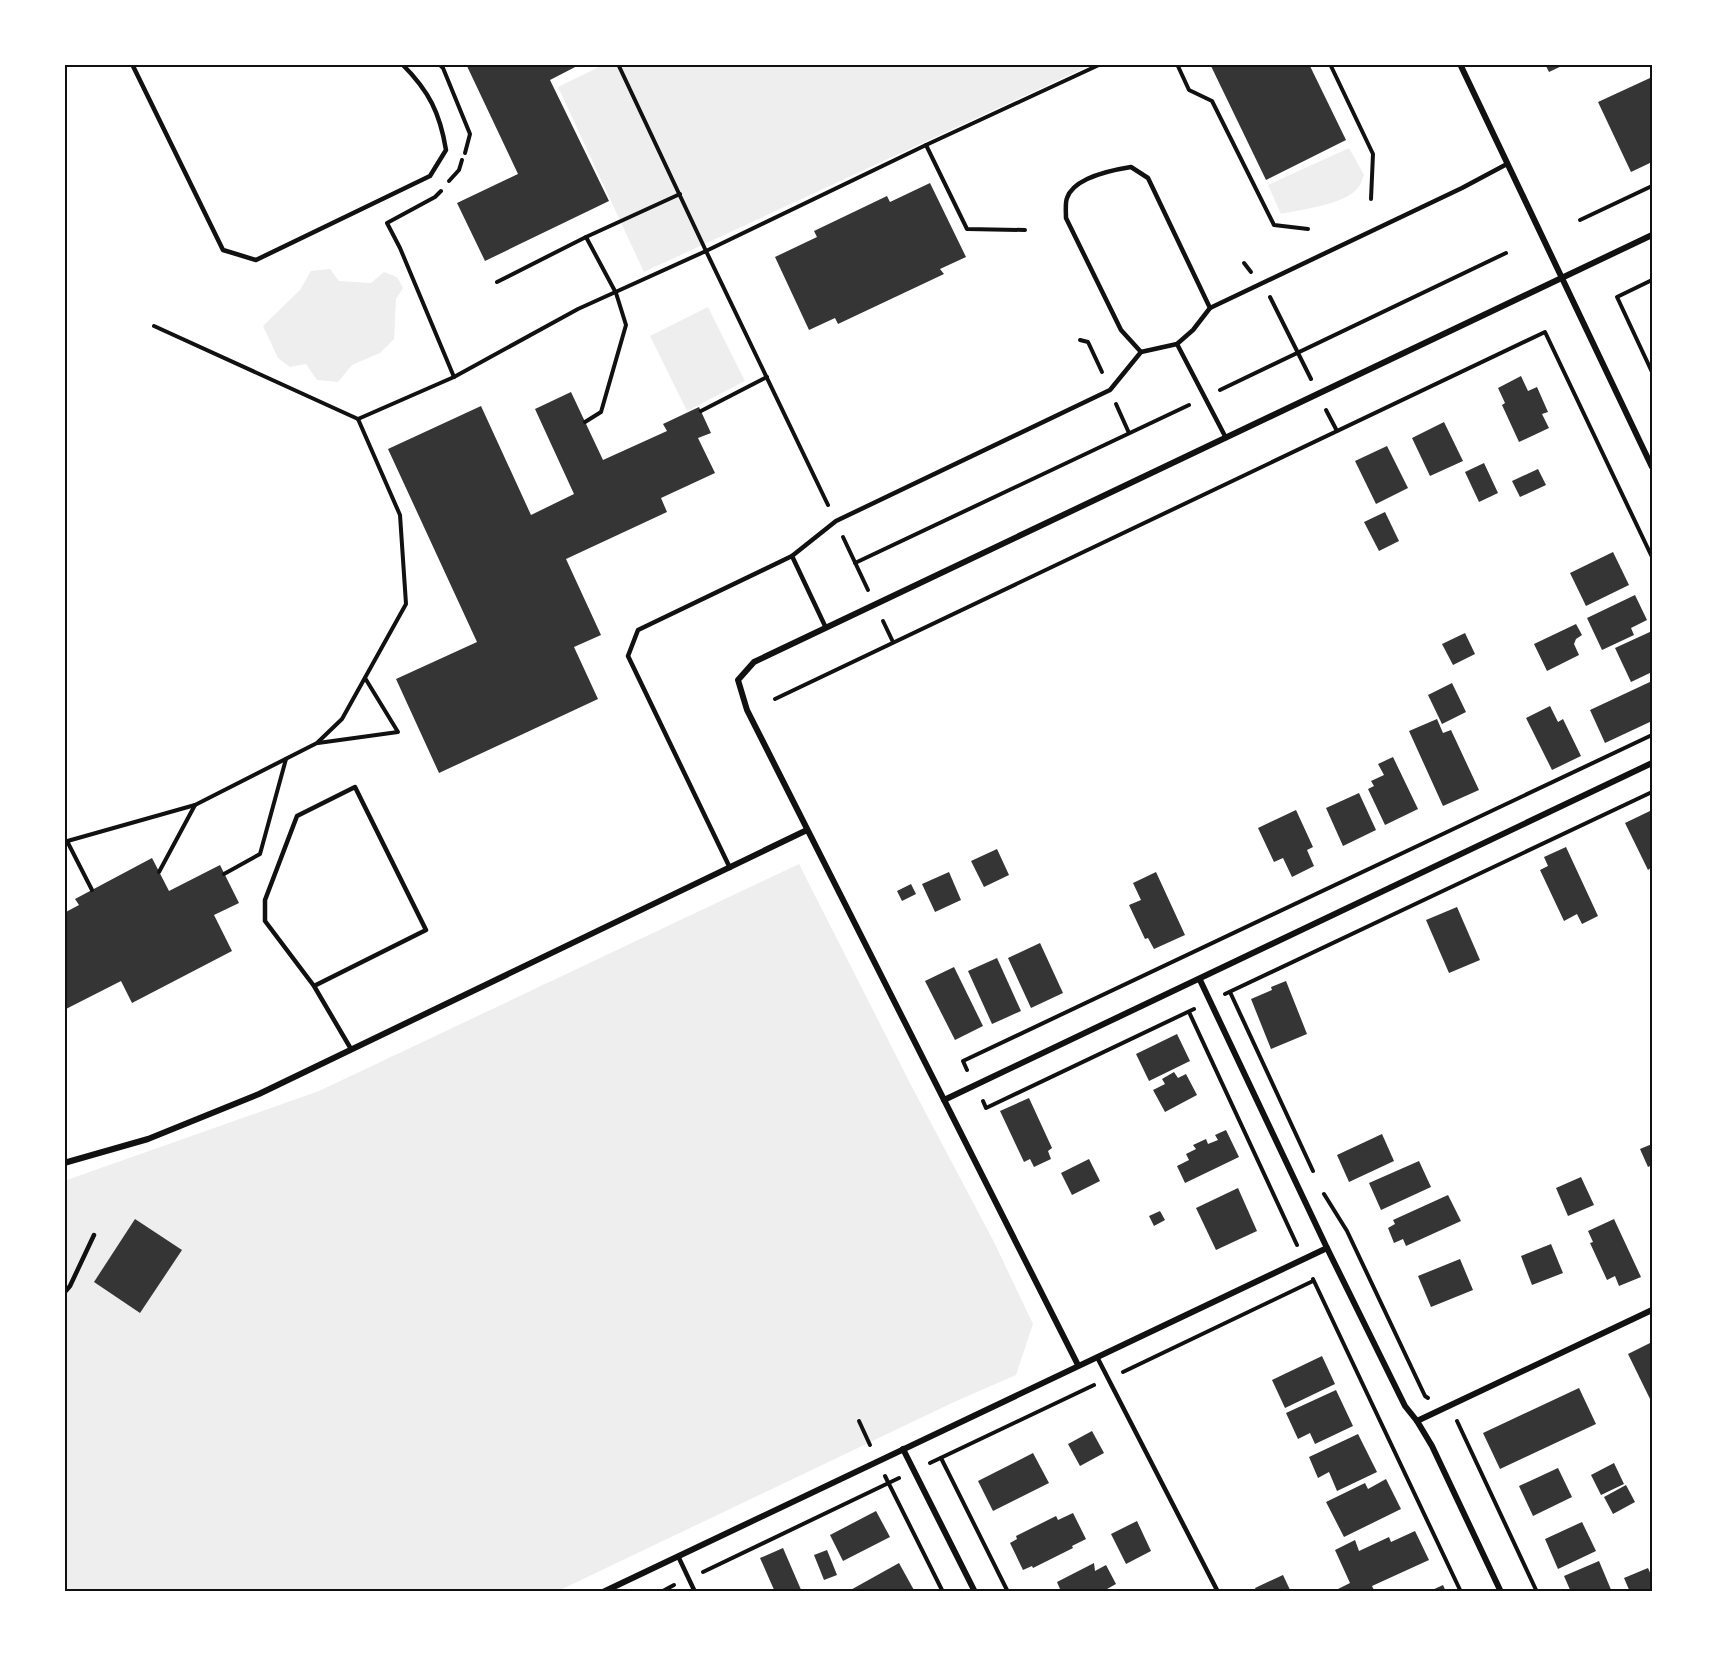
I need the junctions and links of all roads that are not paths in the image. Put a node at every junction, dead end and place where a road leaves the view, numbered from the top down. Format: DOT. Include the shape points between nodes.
graph roads {
  1 [pos="132,64"];
  2 [pos="402,64"];
  3 [pos="1460,64"];
  4 [pos="1508,164"];
  5 [pos="1653,235"];
  6 [pos="1562,279"];
  7 [pos="1210,308"];
  8 [pos="1178,344"];
  9 [pos="1141,352"];
  10 [pos="1226,438"];
  11 [pos="1653,467"];
  12 [pos="792,556"];
  13 [pos="826,628"];
  14 [pos="1653,763"];
  15 [pos="807,830"];
  16 [pos="731,869"];
  17 [pos="1200,980"];
  18 [pos="314,986"];
  19 [pos="351,1049"];
  20 [pos="944,1100"];
  21 [pos="64,1163"];
  22 [pos="94,1235"];
  23 [pos="1327,1248"];
  24 [pos="64,1293"];
  25 [pos="1653,1310"];
  26 [pos="1097,1357"];
  27 [pos="1078,1365"];
  28 [pos="1417,1421"];
  29 [pos="903,1449"];
  30 [pos="678,1556"];
  31 [pos="603,1592"];
  32 [pos="695,1592"];
  33 [pos="975,1592"];
  34 [pos="1218,1592"];
  35 [pos="1501,1592"];
  1 -- 2 [label="lane" via="223,250 256,260 430,177 446,150 442,125 422,85"];
  3 -- 4 [label="street"];
  4 -- 6 [label="street"];
  4 -- 7 [label="lane"];
  5 -- 6 [label="street"];
  6 -- 10 [label="street"];
  6 -- 11 [label="street"];
  7 -- 8 [label="lane"];
  7 -- 9 [label="lane" via="1148,178 1131,166 1104,171 1076,185 1067,198 1066,218 1121,330"];
  8 -- 9 [label="lane"];
  8 -- 10 [label="lane"];
  9 -- 12 [label="lane" via="1110,390 836,521"];
  10 -- 13 [label="street"];
  12 -- 13 [label="lane"];
  12 -- 16 [label="lane" via="638,630 628,656"];
  13 -- 15 [label="street" via="754,662 738,680 747,710"];
  14 -- 17 [label="street"];
  15 -- 16 [label="street"];
  15 -- 20 [label="street"];
  16 -- 19 [label="street"];
  17 -- 20 [label="street"];
  17 -- 23 [label="street"];
  18 -- 18 [label="lane" via="426,930 355,787 297,816 265,900 265,921"];
  18 -- 19 [label="lane"];
  19 -- 21 [label="street" via="260,1094 148,1139"];
  20 -- 27 [label="street"];
  22 -- 24 [label="lane"];
  23 -- 26 [label="street"];
  23 -- 28 [label="street" via="1405,1406"];
  25 -- 28 [label="street"];
  26 -- 27 [label="street"];
  26 -- 34 [label="lane"];
  27 -- 29 [label="street"];
  28 -- 35 [label="street"];
  29 -- 30 [label="street"];
  29 -- 33 [label="street"];
  30 -- 31 [label="street"];
  30 -- 32 [label="lane"];
}
